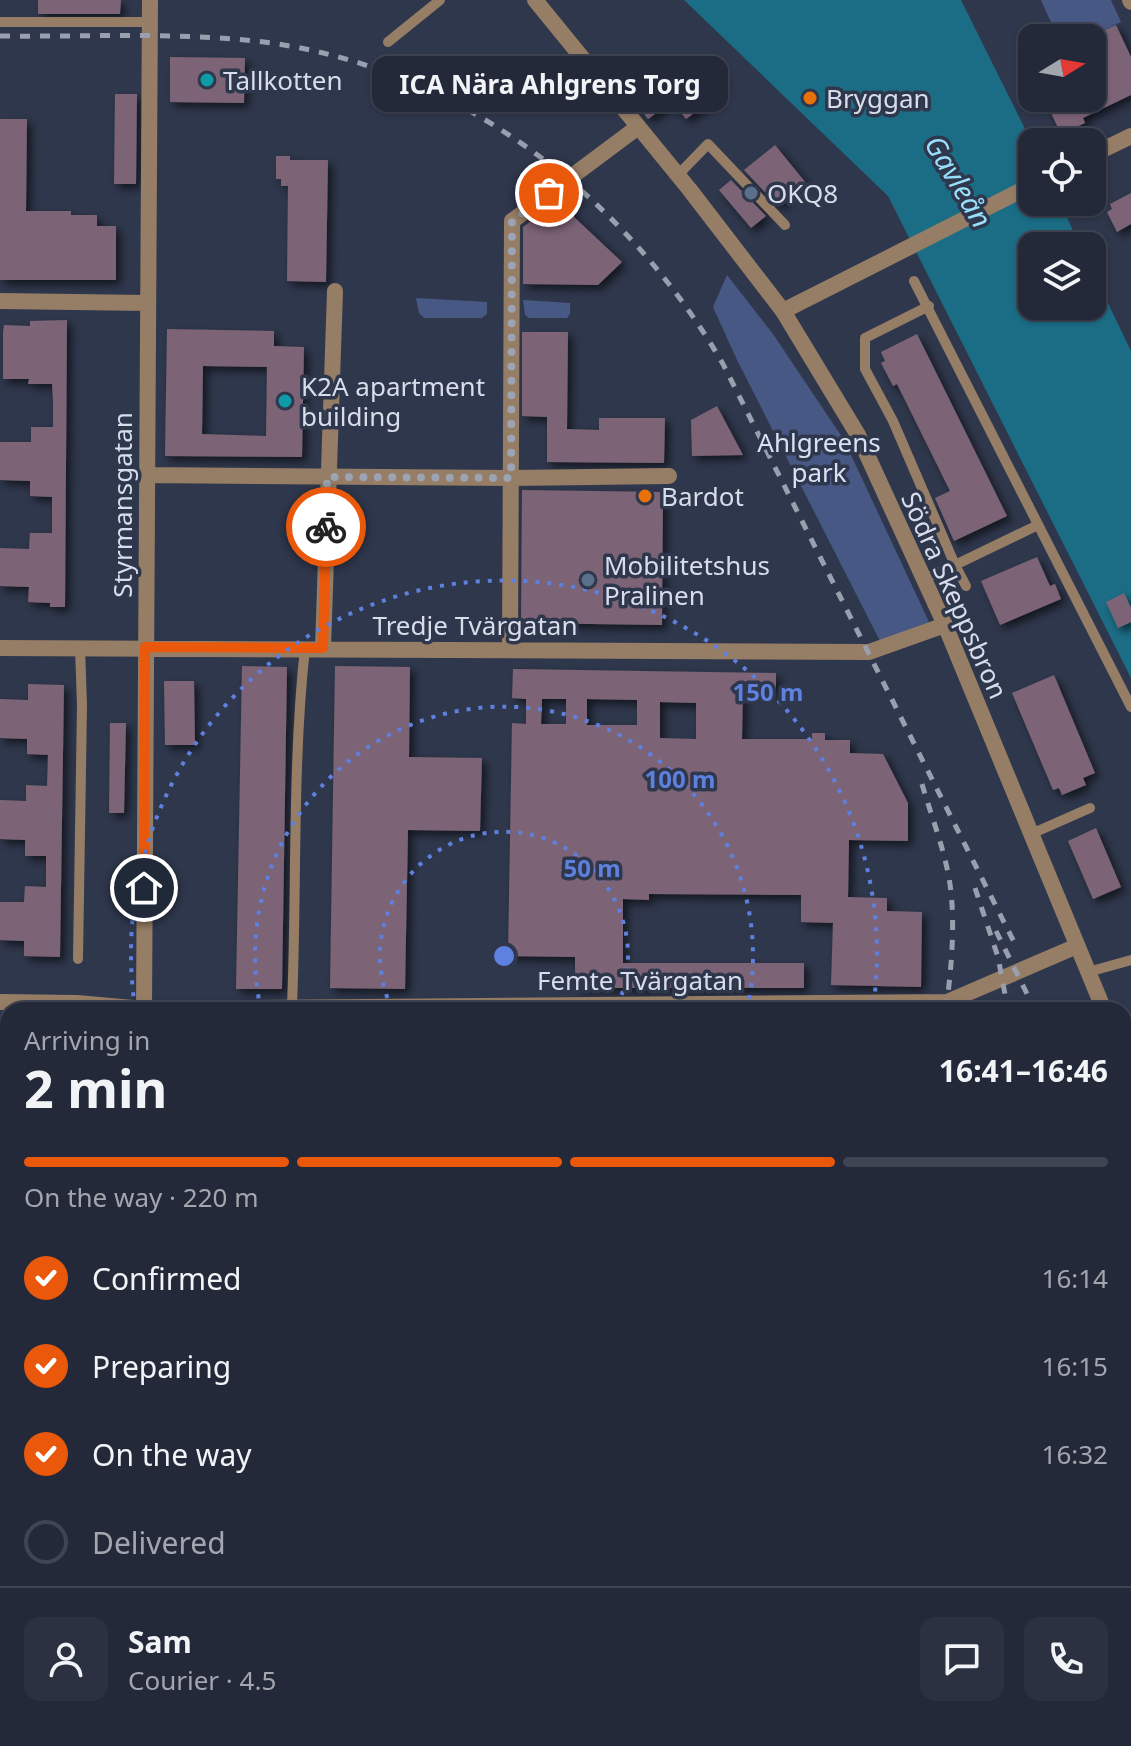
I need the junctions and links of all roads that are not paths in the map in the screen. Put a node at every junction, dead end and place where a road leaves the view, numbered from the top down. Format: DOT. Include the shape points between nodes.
graph roads {
  1 [pos="150,0"];
  2 [pos="440,0"];
  3 [pos="535,0"];
  4 [pos="0,22"];
  5 [pos="150,22"];
  6 [pos="388,42"];
  7 [pos="638,127"];
  8 [pos="1131,136"];
  9 [pos="1106,148"];
  10 [pos="678,175"];
  11 [pos="1018,192"];
  12 [pos="785,225"];
  13 [pos="914,281"];
  14 [pos="335,291"];
  15 [pos="0,301"];
  16 [pos="147,303"];
  17 [pos="929,306"];
  18 [pos="783,311"];
  19 [pos="146,475"];
  20 [pos="669,476"];
  21 [pos="327,477"];
  22 [pos="511,478"];
  23 [pos="1038,525"];
  24 [pos="955,565"];
  25 [pos="924,579"];
  26 [pos="966,586"];
  27 [pos="945,625"];
  28 [pos="145,647"];
  29 [pos="0,648"];
  30 [pos="80,648"];
  31 [pos="305,648"];
  32 [pos="323,648"];
  33 [pos="510,650"];
  34 [pos="1131,707"];
  35 [pos="1090,808"];
  36 [pos="1031,834"];
  37 [pos="1077,946"];
  38 [pos="78,959"];
  39 [pos="1131,960"];
  40 [pos="1088,972"];
  41 [pos="144,1002"];
  42 [pos="292,1002"];
  43 [pos="947,1002"];
  44 [pos="1101,1002"];
  1 -- 5 [label="street, Styrmansgatan"];
  2 -- 6 [label="lane"];
  3 -- 7 [label="street, Södra Skeppsbron"];
  4 -- 5 [label="lane"];
  5 -- 16 [label="street, Styrmansgatan"];
  7 -- 10 [label="street, Södra Skeppsbron"];
  7 -- 22 [label="street" via="512,221"];
  8 -- 9 [label="street"];
  10 -- 12 [label="lane" via="708,144"];
  10 -- 18 [label="street, Södra Skeppsbron"];
  11 -- 18 [label="street"];
  13 -- 17 [label="lane"];
  14 -- 21 [label="street"];
  15 -- 16 [label="street"];
  16 -- 19 [label="street, Styrmansgatan"];
  17 -- 23 [label="lane"];
  17 -- 24 [label="lane" via="865,338 865,369"];
  18 -- 25 [label="street, Södra Skeppsbron" via="858,435"];
  19 -- 21 [label="street"];
  19 -- 28 [label="street, Styrmansgatan"];
  20 -- 22 [label="street"];
  21 -- 22 [label="street"];
  21 -- 32 [label="street"];
  22 -- 33 [label="street"];
  23 -- 24 [label="lane"];
  23 -- 34 [label="lane"];
  24 -- 25 [label="lane"];
  24 -- 26 [label="lane"];
  25 -- 27 [label="street, Södra Skeppsbron"];
  27 -- 33 [label="street, Tredje Tvärgatan" via="869,652"];
  27 -- 36 [label="street, Södra Skeppsbron"];
  28 -- 30 [label="street, Tredje Tvärgatan"];
  28 -- 31 [label="street, Tredje Tvärgatan"];
  28 -- 41 [label="street, Styrmansgatan"];
  29 -- 30 [label="street, Tredje Tvärgatan"];
  30 -- 38 [label="lane"];
  31 -- 32 [label="street, Tredje Tvärgatan"];
  31 -- 42 [label="lane" via="297,720"];
  32 -- 33 [label="street, Tredje Tvärgatan"];
  35 -- 36 [label="lane"];
  36 -- 37 [label="street, Södra Skeppsbron"];
  37 -- 40 [label="street, Södra Skeppsbron"];
  37 -- 43 [label="street, Femte Tvärgatan"];
  39 -- 40 [label="lane"];
  40 -- 44 [label="street, Södra Skeppsbron"];
}
